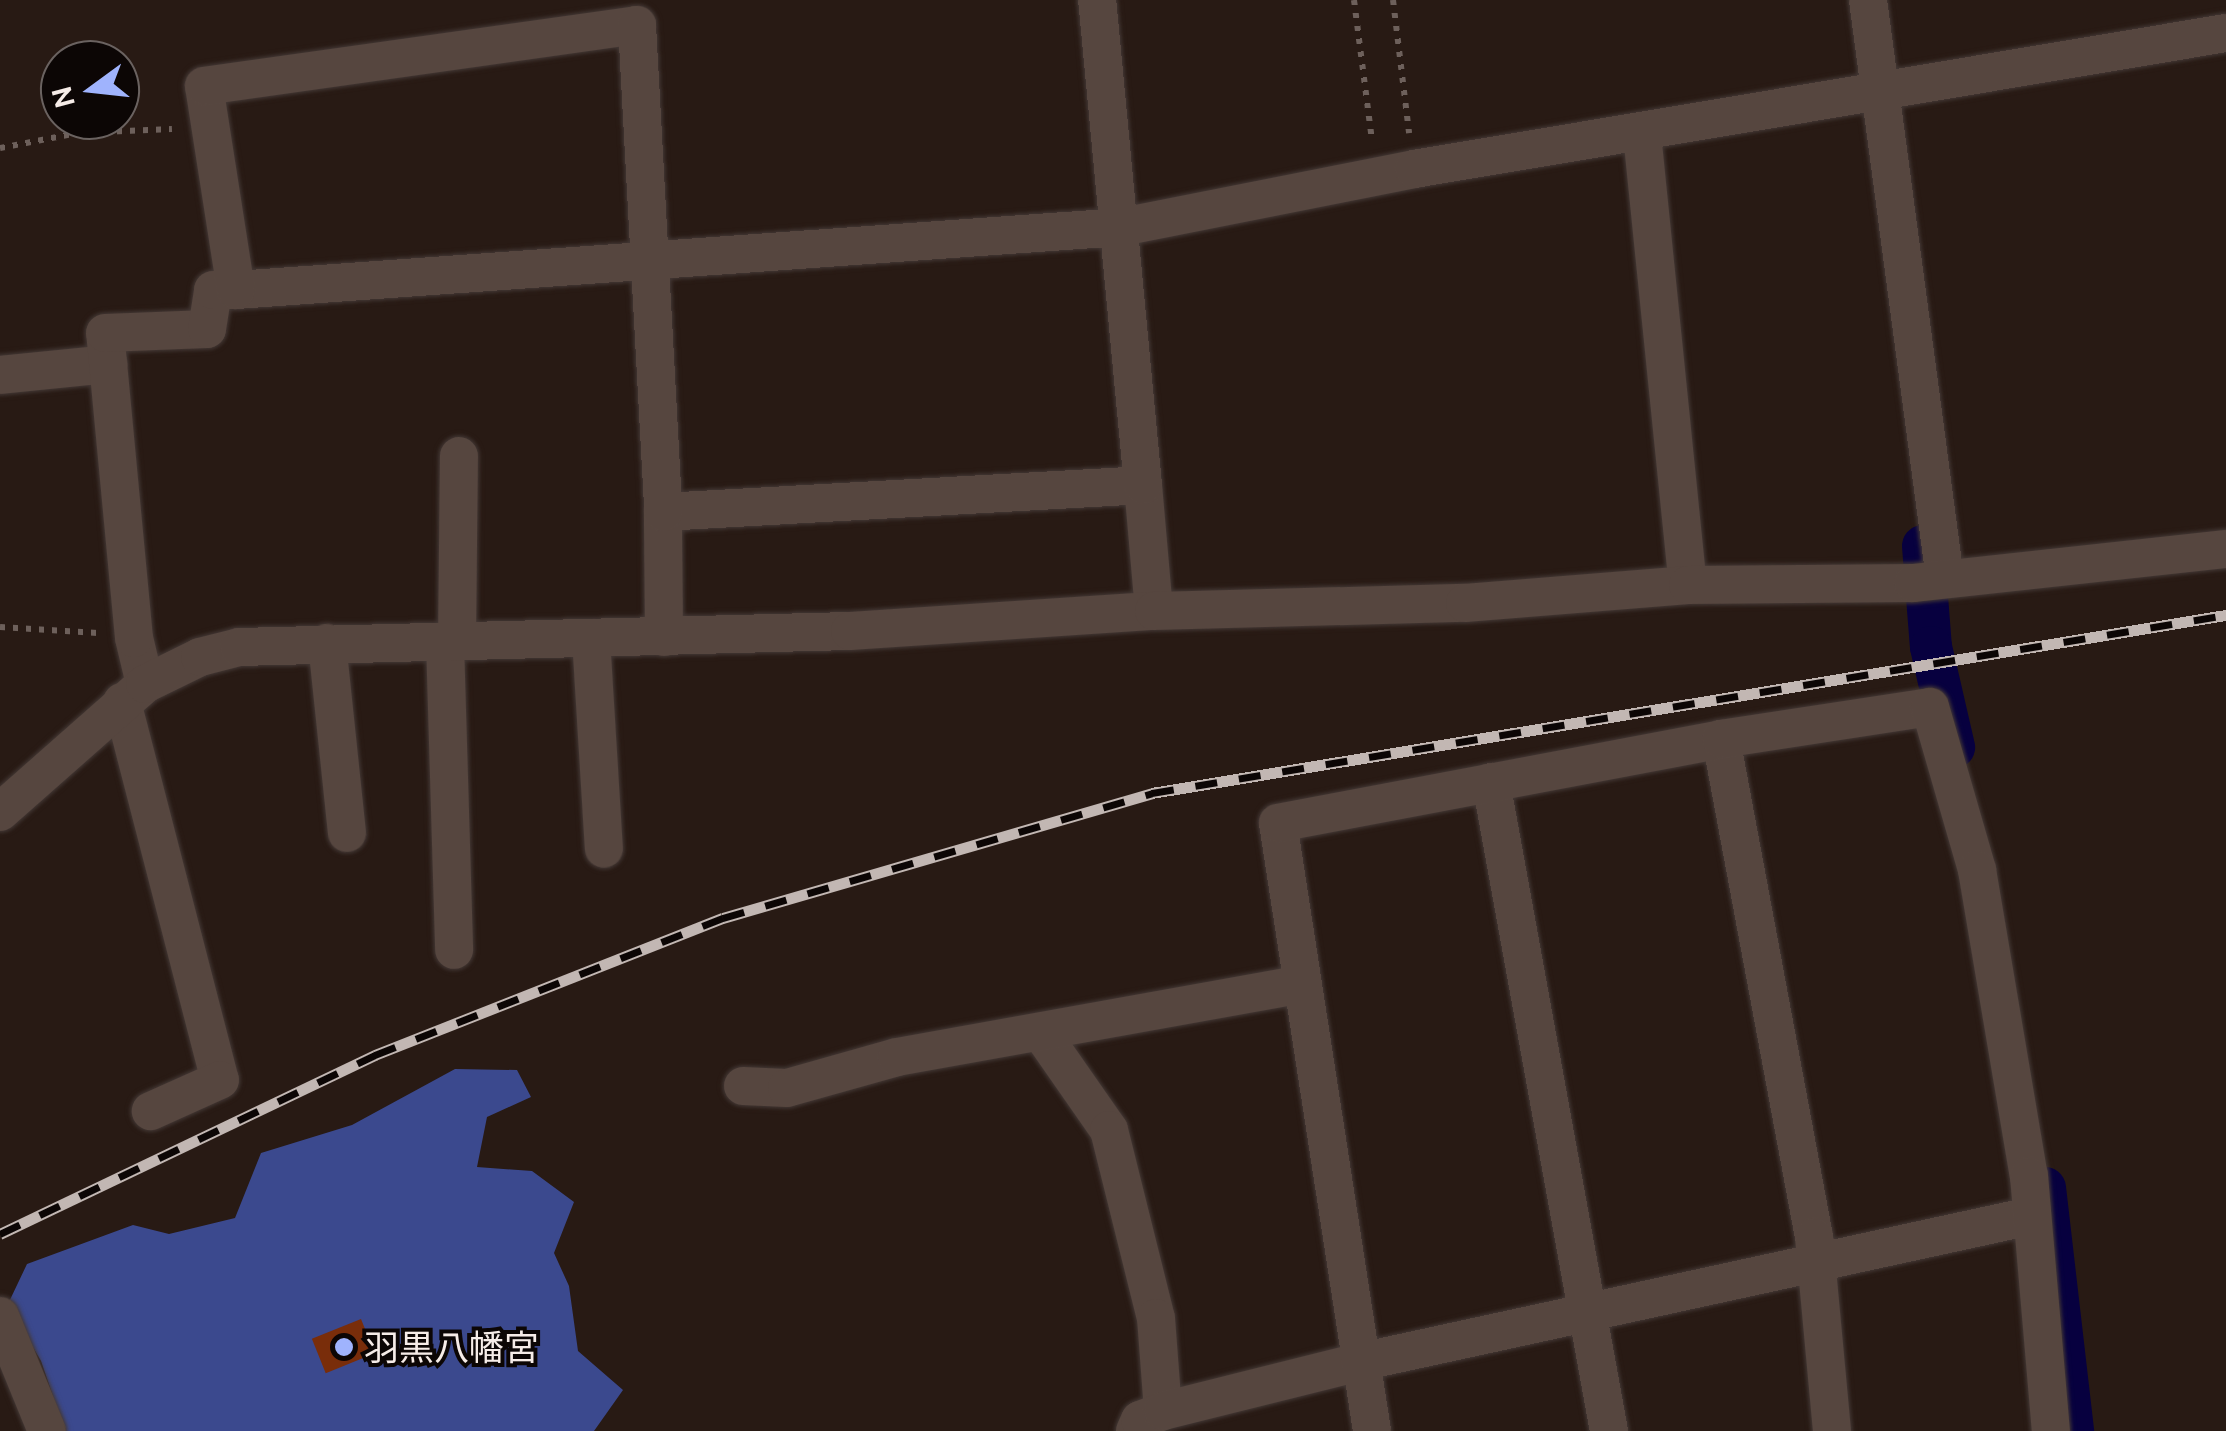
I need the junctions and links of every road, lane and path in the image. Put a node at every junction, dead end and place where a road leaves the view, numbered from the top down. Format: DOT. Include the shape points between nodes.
graph roads {
  1 [pos="1097,0"];
  2 [pos="1354,0"];
  3 [pos="1393,0"];
  4 [pos="1868,0"];
  5 [pos="2226,33"];
  6 [pos="1864,92"];
  7 [pos="212,128"];
  8 [pos="1642,134"];
  9 [pos="0,148"];
  10 [pos="1414,169"];
  11 [pos="1376,176"];
  12 [pos="1122,227"];
  13 [pos="650,262"];
  14 [pos="236,290"];
  15 [pos="108,364"];
  16 [pos="0,375"];
  17 [pos="459,456"];
  18 [pos="1143,486"];
  19 [pos="663,512"];
  20 [pos="2226,549"];
  21 [pos="1929,581"];
  22 [pos="1688,585"];
  23 [pos="1154,610"];
  24 [pos="0,627"];
  25 [pos="664,637"];
  26 [pos="134,638"];
  27 [pos="591,638"];
  28 [pos="327,642"];
  29 [pos="451,642"];
  30 [pos="133,692"];
  31 [pos="1721,739"];
  32 [pos="1491,782"];
  33 [pos="0,812"];
  34 [pos="347,833"];
  35 [pos="604,850"];
  36 [pos="454,950"];
  37 [pos="1302,984"];
  38 [pos="1042,1034"];
  39 [pos="743,1086"];
  40 [pos="151,1110"];
  41 [pos="2031,1216"];
  42 [pos="1815,1263"];
  43 [pos="1585,1313"];
  44 [pos="0,1316"];
  45 [pos="1360,1362"];
  46 [pos="1149,1421"];
  47 [pos="47,1431"];
  48 [pos="1372,1431"];
  49 [pos="1609,1431"];
  50 [pos="1832,1431"];
  51 [pos="2051,1431"];
  1 -- 12 [label="street"];
  2 -- 11 [label="path"];
  3 -- 10 [label="path"];
  4 -- 6 [label="street"];
  5 -- 6 [label="street"];
  6 -- 8 [label="street"];
  6 -- 21 [label="street"];
  7 -- 9 [label="path" via="78,132"];
  7 -- 13 [label="street" via="204,86 638,25"];
  7 -- 14 [label="street"];
  8 -- 10 [label="street"];
  8 -- 22 [label="street"];
  10 -- 11 [label="street"];
  11 -- 12 [label="street"];
  12 -- 13 [label="street"];
  12 -- 18 [label="street"];
  13 -- 14 [label="street"];
  13 -- 19 [label="street"];
  14 -- 15 [label="street" via="214,290 207,329 106,333"];
  15 -- 16 [label="street"];
  15 -- 26 [label="street"];
  17 -- 29 [label="street"];
  18 -- 19 [label="street"];
  18 -- 23 [label="street"];
  19 -- 25 [label="street"];
  20 -- 21 [label="street"];
  21 -- 22 [label="street"];
  22 -- 23 [label="street" via="1464,603"];
  23 -- 25 [label="street"];
  24 -- 26 [label="path"];
  25 -- 27 [label="street"];
  26 -- 30 [label="street"];
  27 -- 29 [label="street"];
  27 -- 35 [label="street"];
  28 -- 29 [label="street"];
  28 -- 30 [label="street" via="200,656"];
  28 -- 34 [label="street"];
  29 -- 36 [label="street"];
  30 -- 33 [label="street"];
  30 -- 40 [label="street" via="220,1080"];
  31 -- 32 [label="street"];
  31 -- 41 [label="street" via="1930,707 1978,870"];
  31 -- 42 [label="street"];
  32 -- 37 [label="street" via="1278,823"];
  32 -- 43 [label="street"];
  37 -- 38 [label="street"];
  37 -- 45 [label="street"];
  38 -- 39 [label="street" via="897,1057 787,1088"];
  38 -- 46 [label="street" via="1110,1130 1156,1318"];
  41 -- 42 [label="street"];
  41 -- 51 [label="street"];
  42 -- 43 [label="street"];
  42 -- 50 [label="street"];
  43 -- 45 [label="street"];
  43 -- 49 [label="street"];
  44 -- 47 [label="street"];
  45 -- 46 [label="street"];
  45 -- 48 [label="street"];
}
